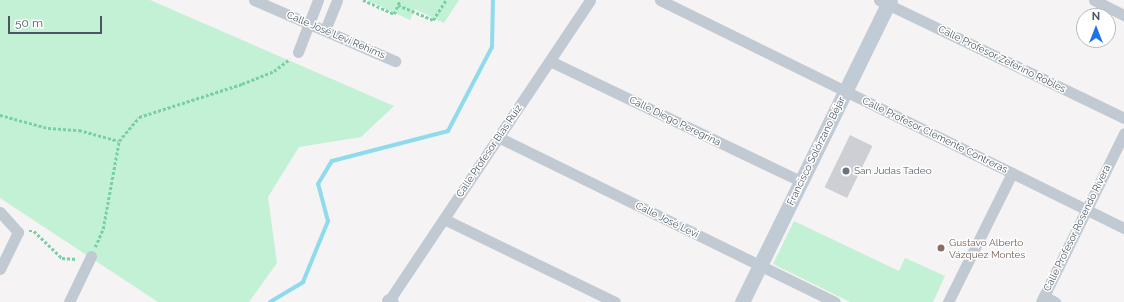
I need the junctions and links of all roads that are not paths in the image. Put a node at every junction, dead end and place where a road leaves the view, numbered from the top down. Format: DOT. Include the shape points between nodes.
graph roads {
  1 [pos="254,0"];
  2 [pos="318,0"];
  3 [pos="337,0"];
  4 [pos="590,0"];
  5 [pos="660,0"];
  6 [pos="1094,0"];
  7 [pos="886,1"];
  8 [pos="1124,15"];
  9 [pos="309,24"];
  10 [pos="324,30"];
  11 [pos="298,52"];
  12 [pos="395,61"];
  13 [pos="550,61"];
  14 [pos="845,91"];
  15 [pos="1124,118"];
  16 [pos="1124,133"];
  17 [pos="498,138"];
  18 [pos="1012,173"];
  19 [pos="801,181"];
  20 [pos="1086,210"];
  21 [pos="0,212"];
  22 [pos="444,219"];
  23 [pos="1124,228"];
  24 [pos="91,256"];
  25 [pos="760,265"];
  26 [pos="0,269"];
  27 [pos="1042,299"];
  28 [pos="69,302"];
  29 [pos="389,302"];
  30 [pos="614,302"];
  31 [pos="742,302"];
  32 [pos="835,302"];
  33 [pos="948,302"];
  34 [pos="1055,302"];
  1 -- 9 [label="street, Calle José Levi Rehims"];
  2 -- 9 [label="street"];
  3 -- 10 [label="street"];
  4 -- 13 [label="street, Calle Profesor Blas Ruíz"];
  5 -- 14 [label="street, Calle Profesor Clemente Contreras"];
  6 -- 8 [label="street"];
  7 -- 14 [label="street, Francisco Solórzano Béjar"];
  7 -- 15 [label="street, Calle Profesor Zeferino Robles"];
  9 -- 10 [label="street, Calle José Levi Rehims"];
  9 -- 11 [label="street"];
  10 -- 12 [label="street, Calle José Levi Rehims"];
  13 -- 17 [label="street, Calle Profesor Blas Ruíz"];
  13 -- 19 [label="street, Calle Diego Peregrina"];
  14 -- 18 [label="street, Calle Profesor Clemente Contreras"];
  14 -- 19 [label="street, Francisco Solórzano Béjar"];
  16 -- 20 [label="street, Calle Profesor Rosendo Rivera"];
  17 -- 22 [label="street, Calle Profesor Blas Ruíz"];
  17 -- 25 [label="street, Calle José Levi"];
  18 -- 20 [label="street, Calle Profesor Clemente Contreras"];
  18 -- 33 [label="street"];
  19 -- 25 [label="street, Francisco Solórzano Béjar"];
  20 -- 23 [label="street, Calle Profesor Clemente Contreras"];
  20 -- 27 [label="street, Calle Profesor Rosendo Rivera"];
  21 -- 26 [label="street" via="18,232"];
  22 -- 29 [label="street, Calle Profesor Blas Ruíz"];
  22 -- 30 [label="street"];
  24 -- 28 [label="street"];
  25 -- 31 [label="street, Francisco Solórzano Béjar"];
  25 -- 32 [label="street, Calle José Levi"];
  27 -- 34 [label="street"];
}
